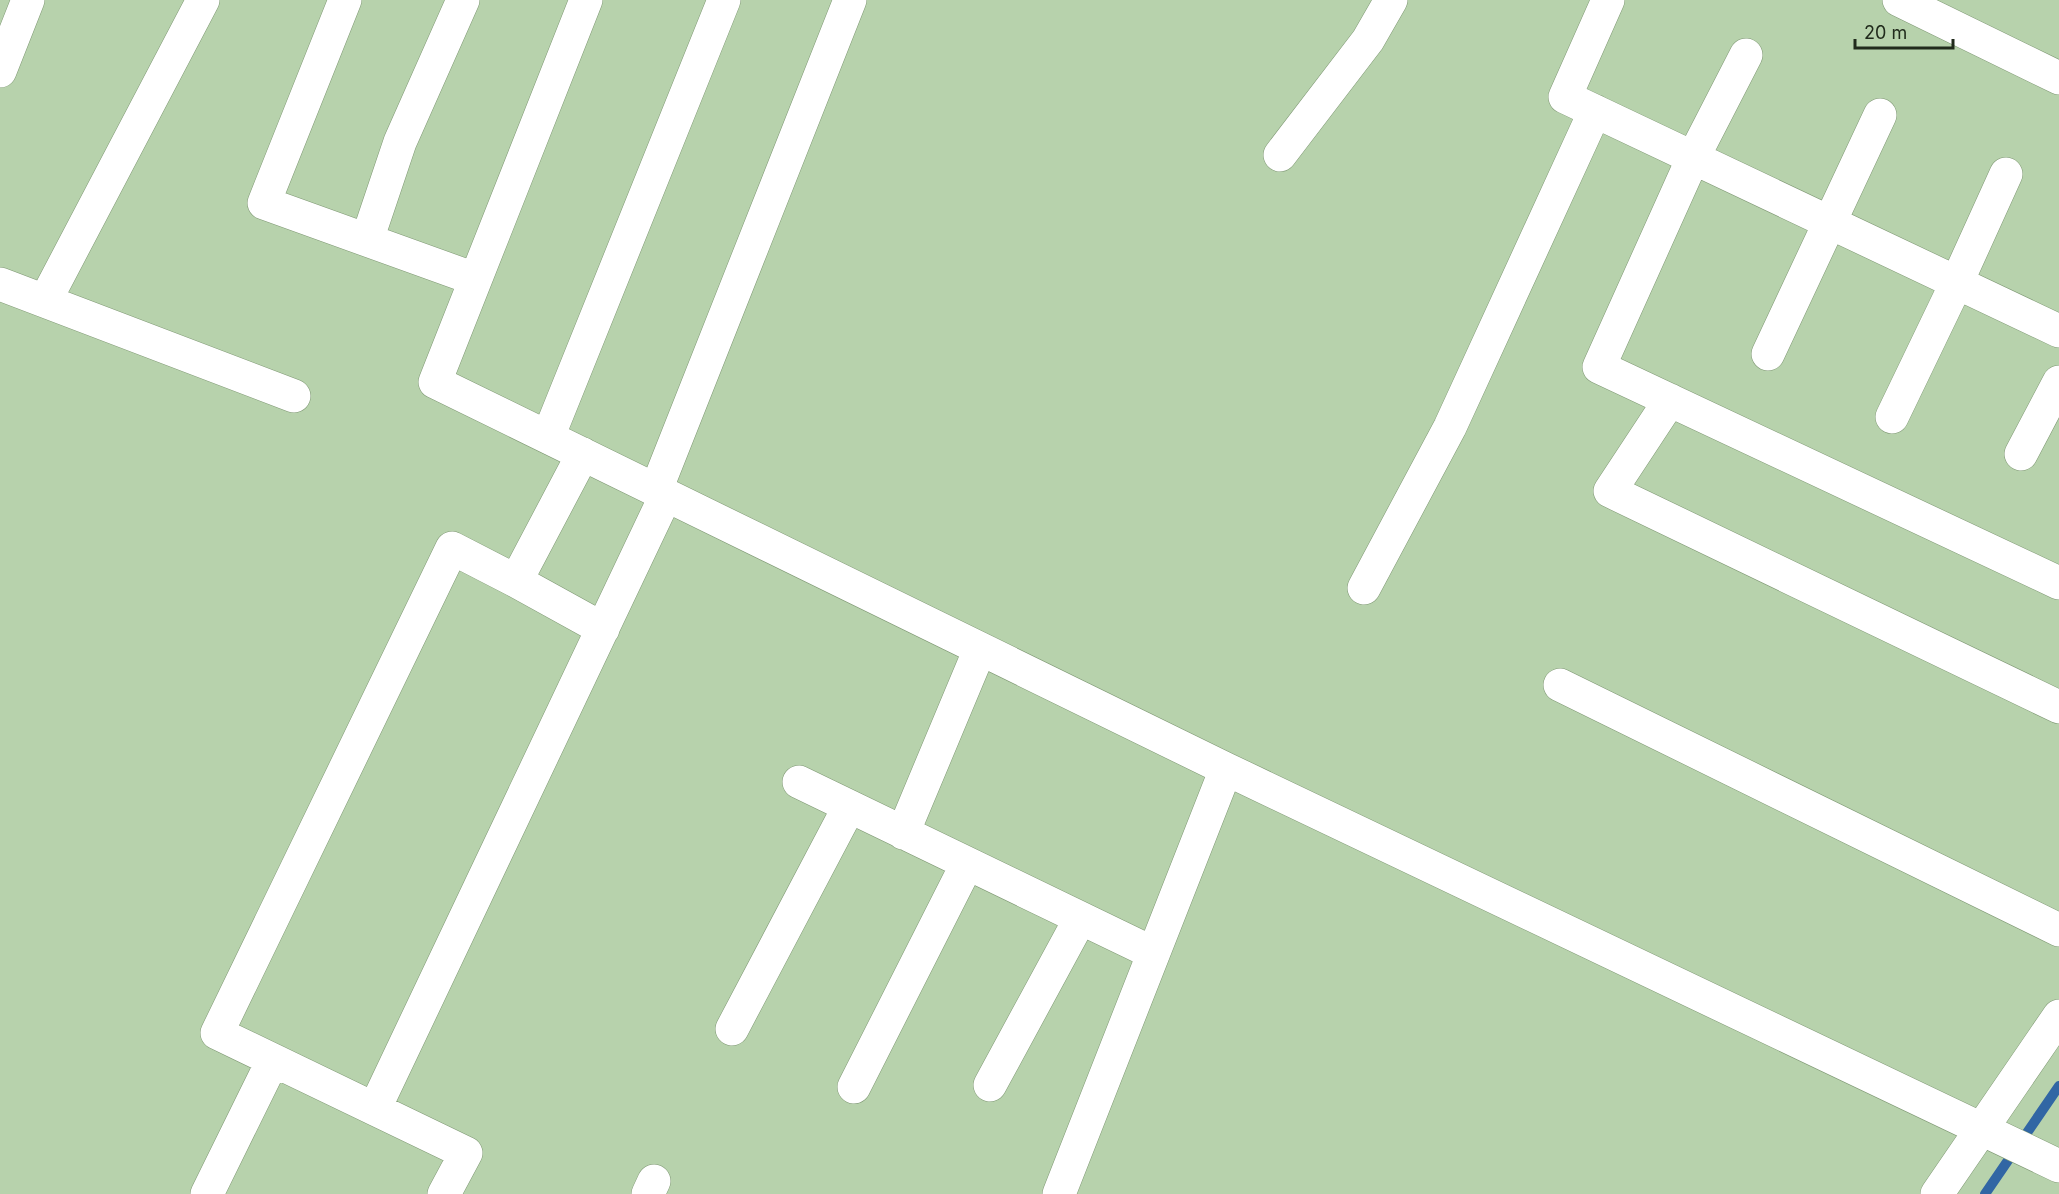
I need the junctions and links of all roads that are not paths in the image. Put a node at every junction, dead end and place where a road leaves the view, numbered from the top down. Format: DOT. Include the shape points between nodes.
graph roads {
  1 [pos="28,0"];
  2 [pos="203,0"];
  3 [pos="345,0"];
  4 [pos="463,0"];
  5 [pos="585,0"];
  6 [pos="724,0"];
  7 [pos="850,0"];
  8 [pos="1391,0"];
  9 [pos="1608,0"];
  10 [pos="1899,0"];
  11 [pos="1935,8"];
  12 [pos="1746,55"];
  13 [pos="0,70"];
  14 [pos="2059,78"];
  15 [pos="1595,111"];
  16 [pos="1880,115"];
  17 [pos="1280,155"];
  18 [pos="1693,158"];
  19 [pos="2006,174"];
  20 [pos="1830,222"];
  21 [pos="367,240"];
  22 [pos="475,279"];
  23 [pos="1957,282"];
  24 [pos="0,284"];
  25 [pos="45,301"];
  26 [pos="2059,332"];
  27 [pos="1768,354"];
  28 [pos="2059,382"];
  29 [pos="294,396"];
  30 [pos="1671,400"];
  31 [pos="1892,417"];
  32 [pos="548,437"];
  33 [pos="583,454"];
  34 [pos="2021,454"];
  35 [pos="661,493"];
  36 [pos="516,581"];
  37 [pos="2059,583"];
  38 [pos="1364,588"];
  39 [pos="603,629"];
  40 [pos="980,649"];
  41 [pos="1560,685"];
  42 [pos="2059,707"];
  43 [pos="1226,769"];
  44 [pos="799,782"];
  45 [pos="849,807"];
  46 [pos="903,833"];
  47 [pos="967,864"];
  48 [pos="1080,919"];
  49 [pos="2059,930"];
  50 [pos="1153,953"];
  51 [pos="2059,1016"];
  52 [pos="732,1029"];
  53 [pos="273,1059"];
  54 [pos="990,1085"];
  55 [pos="854,1087"];
  56 [pos="375,1108"];
  57 [pos="1982,1128"];
  58 [pos="2059,1166"];
  59 [pos="207,1194"];
  60 [pos="444,1194"];
  61 [pos="1059,1194"];
  62 [pos="1937,1194"];
  1 -- 13 [label="street"];
  2 -- 25 [label="street"];
  3 -- 21 [label="street" via="264,203"];
  4 -- 21 [label="street" via="400,142"];
  5 -- 22 [label="street"];
  6 -- 32 [label="street"];
  7 -- 35 [label="street"];
  8 -- 17 [label="street" via="1368,40"];
  9 -- 15 [label="street" via="1565,97"];
  10 -- 11 [label="street"];
  11 -- 14 [label="street"];
  12 -- 18 [label="street"];
  15 -- 18 [label="street"];
  15 -- 38 [label="street" via="1450,427"];
  16 -- 20 [label="street"];
  18 -- 20 [label="street"];
  18 -- 30 [label="street" via="1599,367"];
  19 -- 23 [label="street"];
  20 -- 23 [label="street"];
  20 -- 27 [label="street"];
  21 -- 22 [label="street"];
  22 -- 32 [label="street" via="435,382"];
  23 -- 26 [label="street"];
  23 -- 31 [label="street"];
  24 -- 25 [label="street"];
  25 -- 29 [label="street"];
  28 -- 34 [label="street"];
  30 -- 37 [label="street"];
  30 -- 42 [label="street" via="1610,491"];
  32 -- 33 [label="street"];
  33 -- 35 [label="street"];
  33 -- 36 [label="street"];
  35 -- 39 [label="street"];
  35 -- 40 [label="street"];
  36 -- 39 [label="street"];
  36 -- 53 [label="street" via="452,548 217,1033"];
  39 -- 56 [label="street"];
  40 -- 43 [label="street"];
  40 -- 46 [label="street"];
  41 -- 49 [label="street"];
  43 -- 50 [label="street"];
  43 -- 57 [label="street"];
  44 -- 45 [label="street"];
  45 -- 46 [label="street"];
  45 -- 52 [label="street"];
  46 -- 47 [label="street"];
  47 -- 48 [label="street"];
  47 -- 55 [label="street"];
  48 -- 50 [label="street"];
  48 -- 54 [label="street"];
  50 -- 61 [label="street"];
  51 -- 57 [label="street"];
  53 -- 56 [label="street"];
  53 -- 59 [label="street"];
  56 -- 60 [label="street" via="466,1153"];
  57 -- 58 [label="street"];
  57 -- 62 [label="street"];
}
